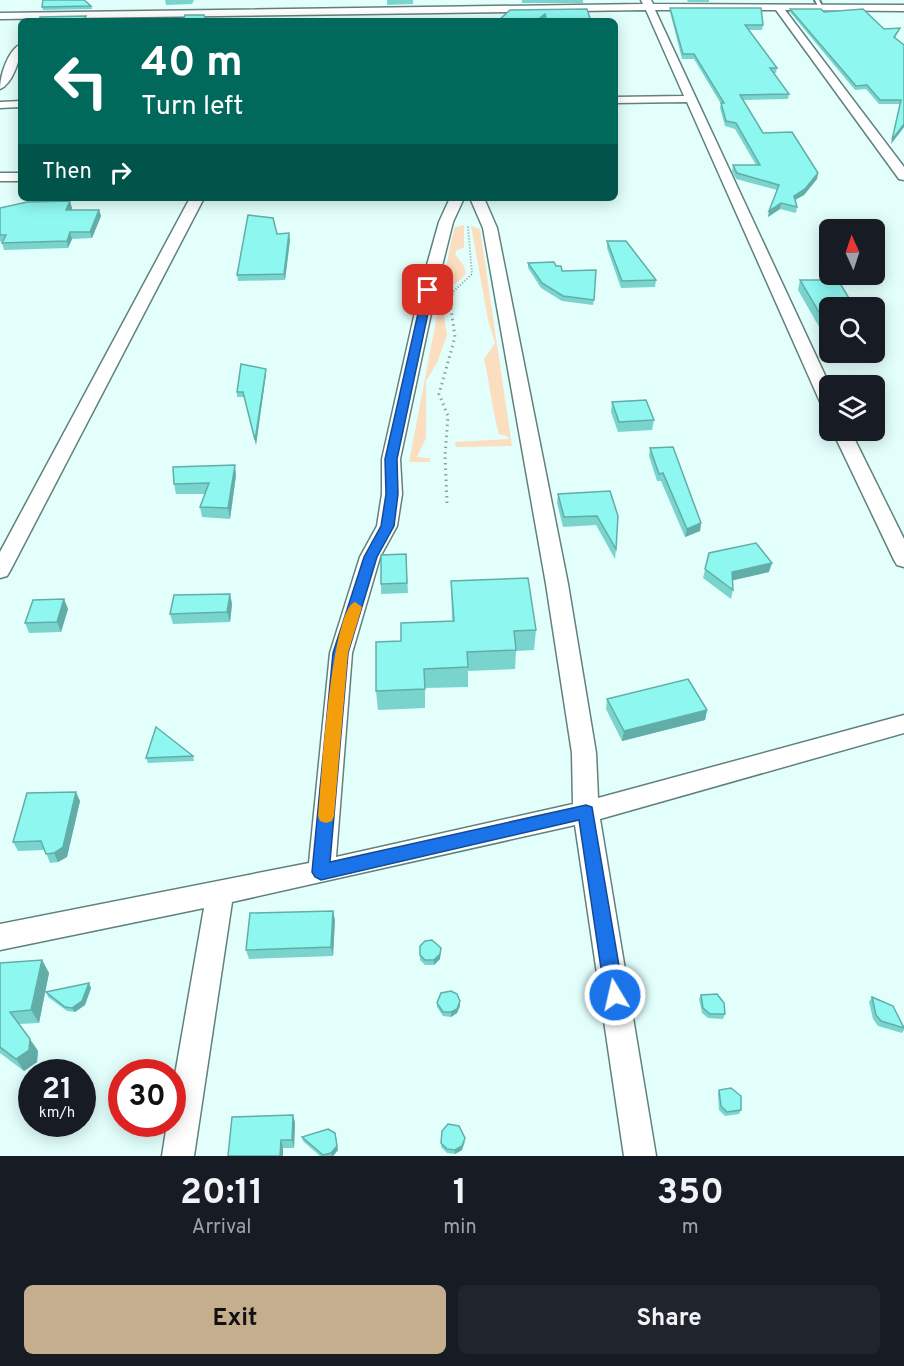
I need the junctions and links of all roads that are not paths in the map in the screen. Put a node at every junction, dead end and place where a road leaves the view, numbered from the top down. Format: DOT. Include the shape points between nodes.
graph roads {
  1 [pos="149,0"];
  2 [pos="238,0"];
  3 [pos="647,4"];
  4 [pos="819,4"];
  5 [pos="357,5"];
  6 [pos="443,5"];
  7 [pos="778,7"];
  8 [pos="904,8"];
  9 [pos="236,13"];
  10 [pos="146,14"];
  11 [pos="0,16"];
  12 [pos="273,16"];
  13 [pos="159,17"];
  14 [pos="29,18"];
  15 [pos="18,53"];
  16 [pos="0,86"];
  17 [pos="689,99"];
  18 [pos="618,100"];
  19 [pos="18,104"];
  20 [pos="0,105"];
  21 [pos="904,176"];
  22 [pos="0,177"];
  23 [pos="18,177"];
  24 [pos="196,201"];
  25 [pos="456,201"];
  26 [pos="473,210"];
  27 [pos="819,379"];
  28 [pos="846,441"];
  29 [pos="904,560"];
  30 [pos="0,571"];
  31 [pos="904,724"];
  32 [pos="586,812"];
  33 [pos="321,872"];
  34 [pos="220,893"];
  35 [pos="0,937"];
  36 [pos="178,1156"];
  37 [pos="640,1156"];
  1 -- 10 [label="street"];
  2 -- 9 [label="street"];
  3 -- 6 [label="street"];
  3 -- 7 [label="street"];
  3 -- 17 [label="street"];
  4 -- 7 [label="street"];
  4 -- 8 [label="street"];
  5 -- 6 [label="street"];
  5 -- 12 [label="street"];
  7 -- 21 [label="street"];
  9 -- 12 [label="street"];
  9 -- 13 [label="street"];
  10 -- 13 [label="street"];
  10 -- 14 [label="street"];
  11 -- 14 [label="street"];
  15 -- 16 [label="street"];
  17 -- 18 [label="street"];
  17 -- 27 [label="street"];
  19 -- 20 [label="street"];
  22 -- 23 [label="street"];
  24 -- 30 [label="street"];
  25 -- 33 [label="street" via="428,290 391,459 392,494 387,526 370,557 341,653"];
  26 -- 32 [label="street" via="490,228 557,584 584,753"];
  28 -- 29 [label="street"];
  31 -- 32 [label="street"];
  32 -- 33 [label="street"];
  32 -- 37 [label="street"];
  33 -- 34 [label="street"];
  34 -- 35 [label="street"];
  34 -- 36 [label="street"];
}
